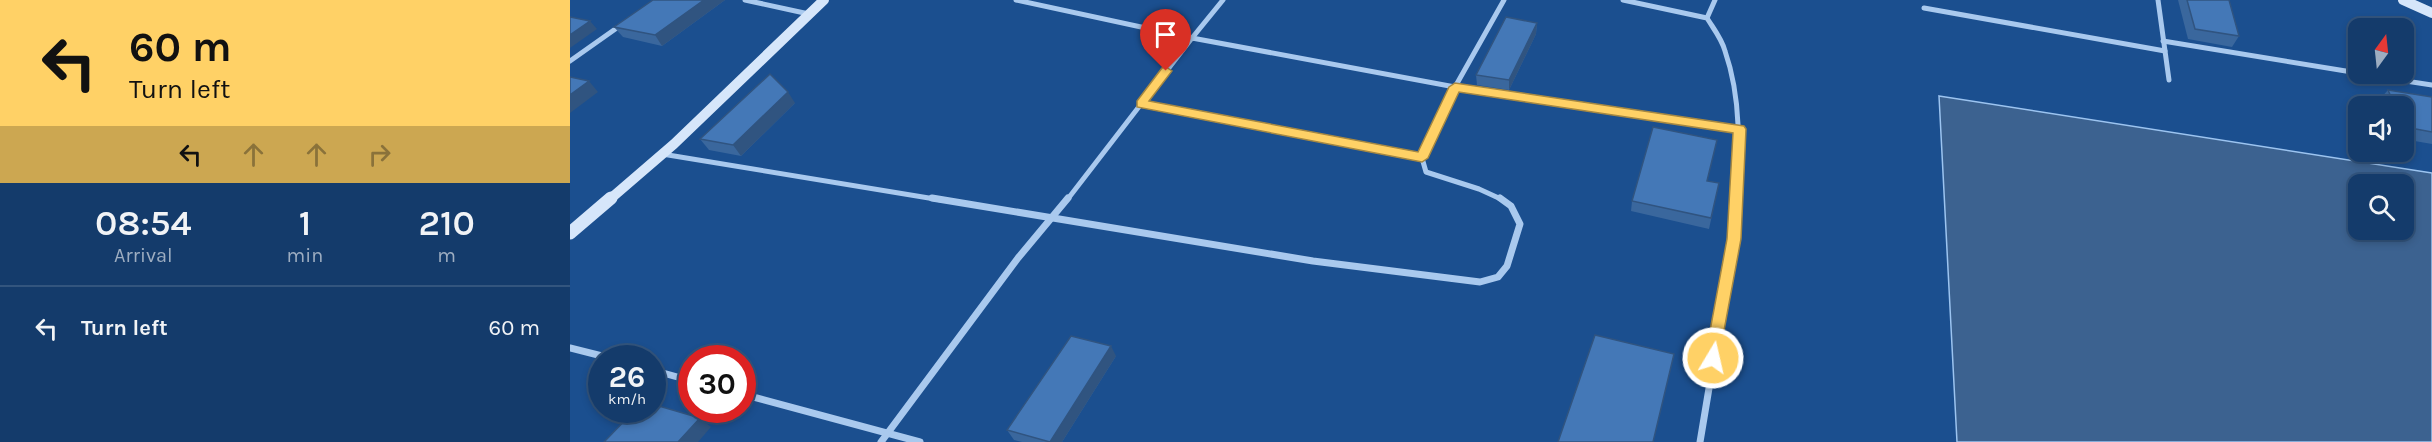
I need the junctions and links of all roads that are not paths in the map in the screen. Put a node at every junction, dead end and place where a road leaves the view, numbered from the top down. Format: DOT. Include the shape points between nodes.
graph roads {
  1 [pos="745,0"];
  2 [pos="824,0"];
  3 [pos="1016,0"];
  4 [pos="1223,0"];
  5 [pos="1504,0"];
  6 [pos="1623,0"];
  7 [pos="1715,0"];
  8 [pos="2158,0"];
  9 [pos="2403,0"];
  10 [pos="1924,8"];
  11 [pos="2432,13"];
  12 [pos="810,14"];
  13 [pos="1707,18"];
  14 [pos="628,20"];
  15 [pos="1192,38"];
  16 [pos="2163,41"];
  17 [pos="2165,51"];
  18 [pos="570,61"];
  19 [pos="2348,71"];
  20 [pos="2169,80"];
  21 [pos="2414,82"];
  22 [pos="2432,85"];
  23 [pos="1455,87"];
  24 [pos="1141,104"];
  25 [pos="1740,129"];
  26 [pos="662,154"];
  27 [pos="1422,158"];
  28 [pos="1054,217"];
  29 [pos="570,233"];
  30 [pos="570,348"];
  31 [pos="588,352"];
  32 [pos="756,398"];
  33 [pos="888,434"];
  34 [pos="881,442"];
  35 [pos="920,442"];
  36 [pos="1700,442"];
  1 -- 12 [label="street"];
  2 -- 12 [label="street"];
  3 -- 15 [label="street"];
  4 -- 15 [label="street"];
  5 -- 23 [label="street"];
  6 -- 13 [label="street"];
  7 -- 13 [label="street"];
  8 -- 16 [label="street"];
  9 -- 11 [label="street"];
  10 -- 17 [label="street"];
  12 -- 26 [label="street"];
  13 -- 25 [label="street" via="1725,49"];
  14 -- 18 [label="street"];
  15 -- 23 [label="street"];
  15 -- 24 [label="street"];
  16 -- 17 [label="street"];
  16 -- 19 [label="street"];
  17 -- 20 [label="street"];
  21 -- 22 [label="street"];
  23 -- 25 [label="street"];
  23 -- 27 [label="street"];
  24 -- 27 [label="street"];
  24 -- 28 [label="street"];
  25 -- 36 [label="street" via="1734,239"];
  26 -- 28 [label="street"];
  26 -- 29 [label="street"];
  27 -- 28 [label="street" via="1426,172 1443,181 1490,194 1511,205 1520,224 1507,266 1498,277 1480,282 1313,261"];
  28 -- 33 [label="street" via="1018,258"];
  30 -- 31 [label="street"];
  32 -- 33 [label="street"];
  33 -- 34 [label="street"];
  33 -- 35 [label="street"];
}
